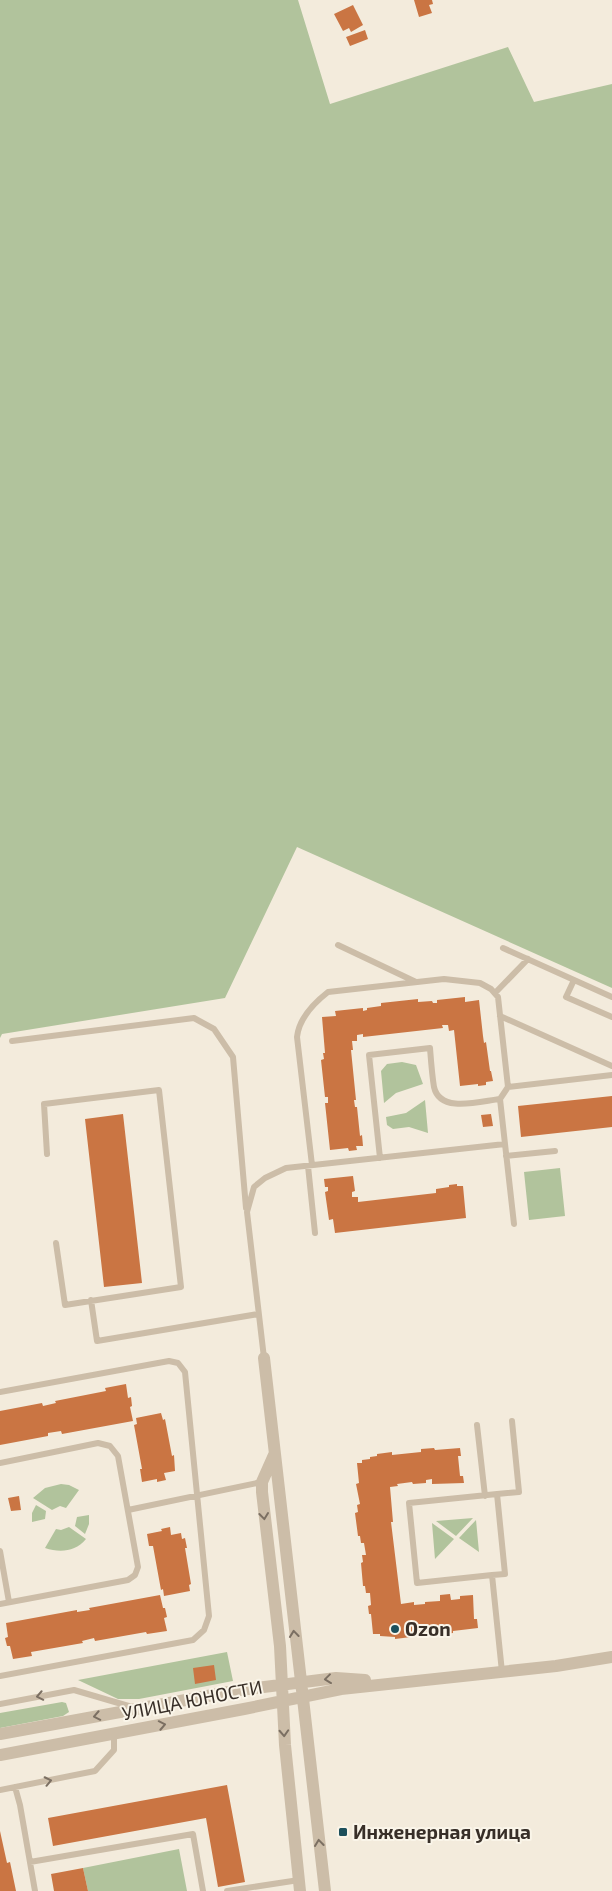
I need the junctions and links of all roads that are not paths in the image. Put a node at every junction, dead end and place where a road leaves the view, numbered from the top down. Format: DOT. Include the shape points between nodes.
graph roads {
  1 [pos="338,945"];
  2 [pos="502,948"];
  3 [pos="528,959"];
  4 [pos="574,980"];
  5 [pos="417,982"];
  6 [pos="494,993"];
  7 [pos="612,997"];
  8 [pos="500,1016"];
  9 [pos="612,1017"];
  10 [pos="12,1041"];
  11 [pos="612,1066"];
  12 [pos="612,1075"];
  13 [pos="508,1087"];
  14 [pos="500,1099"];
  15 [pos="505,1144"];
  16 [pos="555,1151"];
  17 [pos="48,1154"];
  18 [pos="506,1156"];
  19 [pos="380,1158"];
  20 [pos="310,1166"];
  21 [pos="247,1212"];
  22 [pos="514,1224"];
  23 [pos="315,1233"];
  24 [pos="56,1243"];
  25 [pos="91,1300"];
  26 [pos="258,1314"];
  27 [pos="264,1358"];
  28 [pos="0,1392"];
  29 [pos="512,1421"];
  30 [pos="478,1425"];
  31 [pos="275,1452"];
  32 [pos="0,1463"];
  33 [pos="262,1482"];
  34 [pos="497,1494"];
  35 [pos="197,1495"];
  36 [pos="484,1496"];
  37 [pos="128,1510"];
  38 [pos="0,1551"];
  39 [pos="492,1575"];
  40 [pos="9,1602"];
  41 [pos="0,1604"];
  42 [pos="612,1657"];
  43 [pos="502,1672"];
  44 [pos="0,1676"];
  45 [pos="300,1682"];
  46 [pos="390,1683"];
  47 [pos="282,1684"];
  48 [pos="302,1697"];
  49 [pos="283,1701"];
  50 [pos="0,1704"];
  51 [pos="138,1708"];
  52 [pos="0,1734"];
  53 [pos="114,1734"];
  54 [pos="0,1755"];
  55 [pos="15,1787"];
  56 [pos="0,1790"];
  57 [pos="30,1862"];
  58 [pos="299,1885"];
  59 [pos="35,1891"];
  60 [pos="203,1891"];
  61 [pos="227,1891"];
  62 [pos="325,1891"];
  1 -- 5 [label="lane"];
  2 -- 3 [label="lane"];
  3 -- 4 [label="lane"];
  3 -- 6 [label="lane"];
  4 -- 7 [label="lane"];
  4 -- 9 [label="lane" via="566,997"];
  5 -- 6 [label="lane" via="444,979 480,984"];
  5 -- 20 [label="lane" via="328,992 317,1000 298,1028"];
  6 -- 8 [label="lane" via="498,997"];
  8 -- 11 [label="lane"];
  8 -- 13 [label="lane"];
  10 -- 21 [label="lane" via="194,1018 214,1029 234,1057"];
  12 -- 13 [label="lane"];
  13 -- 14 [label="lane"];
  14 -- 15 [label="lane"];
  14 -- 19 [label="lane" via="451,1104 442,1100 435,1089 430,1048 369,1055"];
  15 -- 18 [label="lane"];
  15 -- 19 [label="lane"];
  16 -- 18 [label="lane"];
  17 -- 25 [label="lane" via="44,1104 160,1090 181,1286"];
  18 -- 22 [label="lane"];
  19 -- 20 [label="lane"];
  20 -- 21 [label="lane" via="286,1168 265,1178 254,1187"];
  20 -- 23 [label="lane"];
  21 -- 26 [label="lane"];
  24 -- 25 [label="lane" via="65,1305"];
  25 -- 26 [label="lane" via="97,1341"];
  26 -- 27 [label="lane"];
  27 -- 31 [label="street"];
  28 -- 35 [label="lane" via="169,1361 178,1363 185,1372"];
  29 -- 34 [label="lane" via="519,1492"];
  30 -- 36 [label="lane"];
  31 -- 33 [label="street"];
  45 -- 31 [label="street, one-way"];
  32 -- 37 [label="lane" via="98,1443 110,1446 118,1456"];
  33 -- 35 [label="lane"];
  33 -- 47 [label="street, one-way"];
  34 -- 36 [label="lane"];
  34 -- 39 [label="lane" via="505,1574"];
  35 -- 37 [label="lane"];
  35 -- 44 [label="lane" via="209,1616 199,1636 192,1640"];
  36 -- 39 [label="lane" via="409,1503 417,1583"];
  37 -- 40 [label="lane" via="138,1567 132,1578"];
  38 -- 40 [label="lane"];
  39 -- 43 [label="lane"];
  40 -- 41 [label="lane"];
  42 -- 43 [label="street, УЛИЦА ЮНОСТИ"];
  43 -- 46 [label="street, УЛИЦА ЮНОСТИ"];
  46 -- 45 [label="street, УЛИЦА ЮНОСТИ, one-way" via="339,1678"];
  45 -- 47 [label="street, УЛИЦА ЮНОСТИ"];
  45 -- 48 [label="street"];
  46 -- 48 [label="street, УЛИЦА ЮНОСТИ"];
  47 -- 49 [label="street"];
  47 -- 51 [label="street, УЛИЦА ЮНОСТИ"];
  48 -- 49 [label="street, УЛИЦА ЮНОСТИ"];
  62 -- 48 [label="street, one-way"];
  53 -- 49 [label="street, УЛИЦА ЮНОСТИ, one-way"];
  49 -- 58 [label="street, one-way"];
  51 -- 50 [label="lane, one-way" via="74,1690"];
  51 -- 52 [label="street, УЛИЦА ЮНОСТИ, one-way"];
  53 -- 54 [label="street, УЛИЦА ЮНОСТИ"];
  55 -- 53 [label="lane, one-way" via="95,1771 114,1750"];
  55 -- 56 [label="lane"];
  55 -- 57 [label="lane"];
  57 -- 59 [label="lane"];
  57 -- 60 [label="lane" via="193,1834"];
  58 -- 61 [label="lane"];
}
